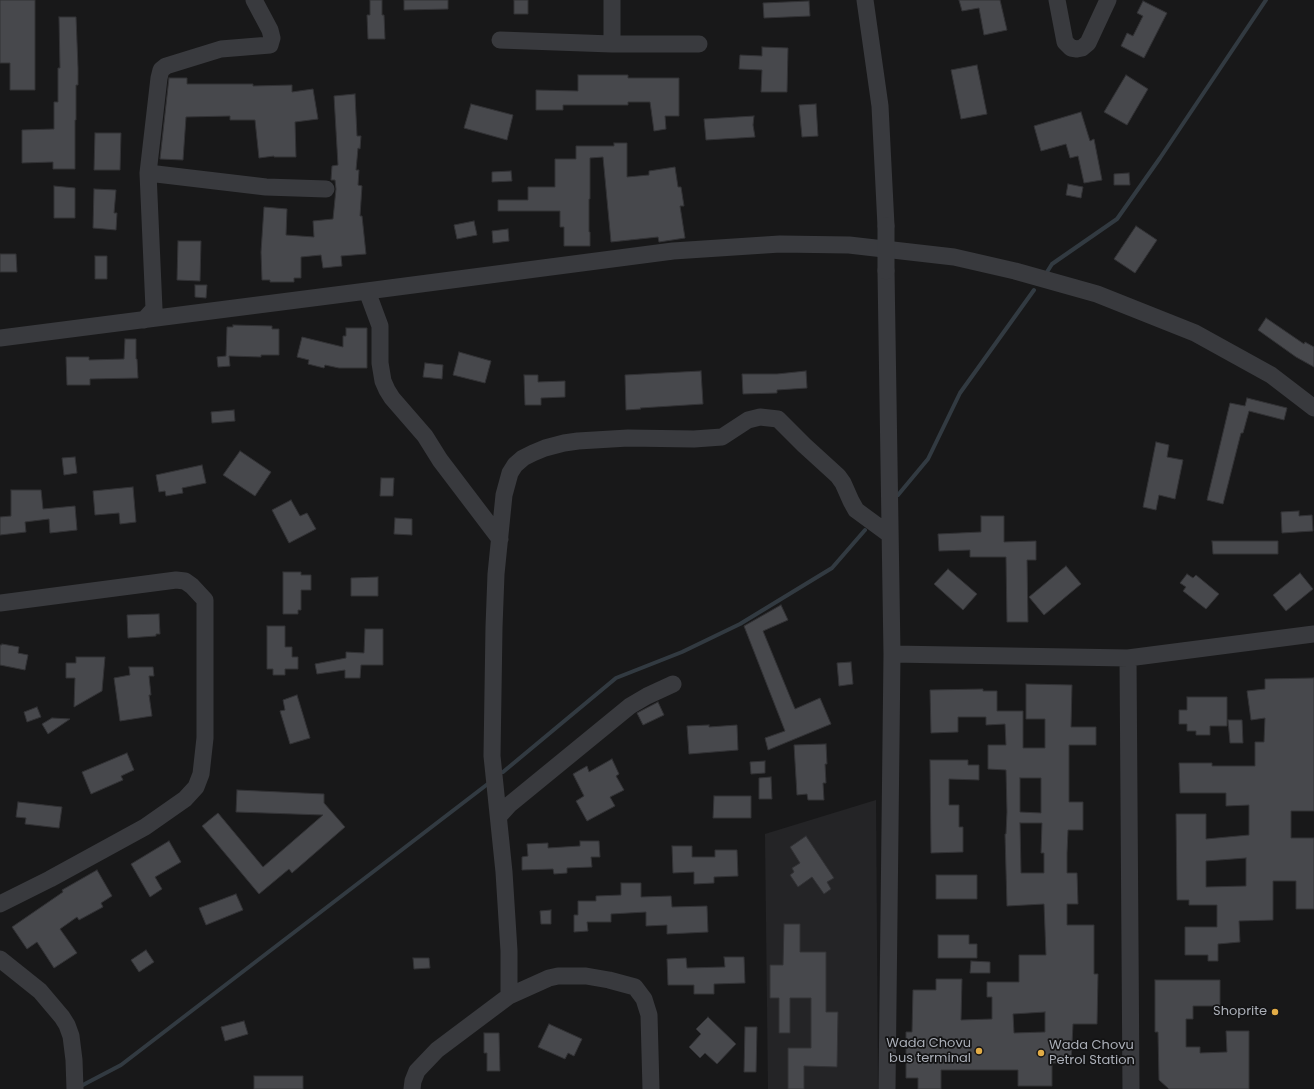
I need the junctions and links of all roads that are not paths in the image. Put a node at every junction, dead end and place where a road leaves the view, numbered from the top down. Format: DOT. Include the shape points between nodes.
graph roads {
  1 [pos="254,0"];
  2 [pos="612,0"];
  3 [pos="865,0"];
  4 [pos="1058,0"];
  5 [pos="1108,0"];
  6 [pos="500,40"];
  7 [pos="612,44"];
  8 [pos="699,44"];
  9 [pos="148,173"];
  10 [pos="326,189"];
  11 [pos="367,292"];
  12 [pos="144,320"];
  13 [pos="0,338"];
  14 [pos="1314,408"];
  15 [pos="890,535"];
  16 [pos="500,539"];
  17 [pos="0,603"];
  18 [pos="1314,634"];
  19 [pos="892,654"];
  20 [pos="1128,658"];
  21 [pos="673,684"];
  22 [pos="498,816"];
  23 [pos="0,904"];
  24 [pos="0,959"];
  25 [pos="509,996"];
  26 [pos="75,1085"];
  27 [pos="412,1089"];
  28 [pos="651,1089"];
  29 [pos="887,1089"];
  30 [pos="1131,1089"];
  1 -- 9 [label="street" via="270,30 270,45 220,50 166,66 161,70"];
  2 -- 7 [label="street"];
  3 -- 15 [label="street, bridge" via="880,106 886,226"];
  4 -- 5 [label="street" via="1065,42 1071,48 1077,49 1088,43"];
  6 -- 7 [label="street"];
  7 -- 8 [label="street"];
  9 -- 10 [label="street" via="266,187"];
  9 -- 12 [label="street" via="154,309"];
  11 -- 12 [label="street"];
  11 -- 14 [label="street" via="673,251 765,245 849,245 954,257 1097,294 1195,333 1271,375"];
  11 -- 16 [label="street" via="380,326 380,364 383,381 392,398 425,436 440,460"];
  12 -- 13 [label="street"];
  15 -- 16 [label="street" via="856,510 838,476 778,419 760,417 748,420 722,438 578,441 551,446 533,453 523,458 510,472 504,495"];
  15 -- 19 [label="street"];
  16 -- 22 [label="street" via="494,627 492,756"];
  17 -- 23 [label="street" via="176,580 192,586 205,600 205,738 201,774 196,787 185,799 145,827"];
  18 -- 20 [label="street"];
  19 -- 20 [label="street"];
  19 -- 29 [label="street"];
  20 -- 30 [label="street"];
  21 -- 22 [label="street" via="630,706"];
  22 -- 25 [label="street" via="509,951"];
  24 -- 26 [label="street" via="40,991 64,1021 71,1036"];
  25 -- 27 [label="street" via="437,1050 417,1071"];
  25 -- 28 [label="street" via="558,976 586,976 635,987 644,1000 649,1015"];
}
